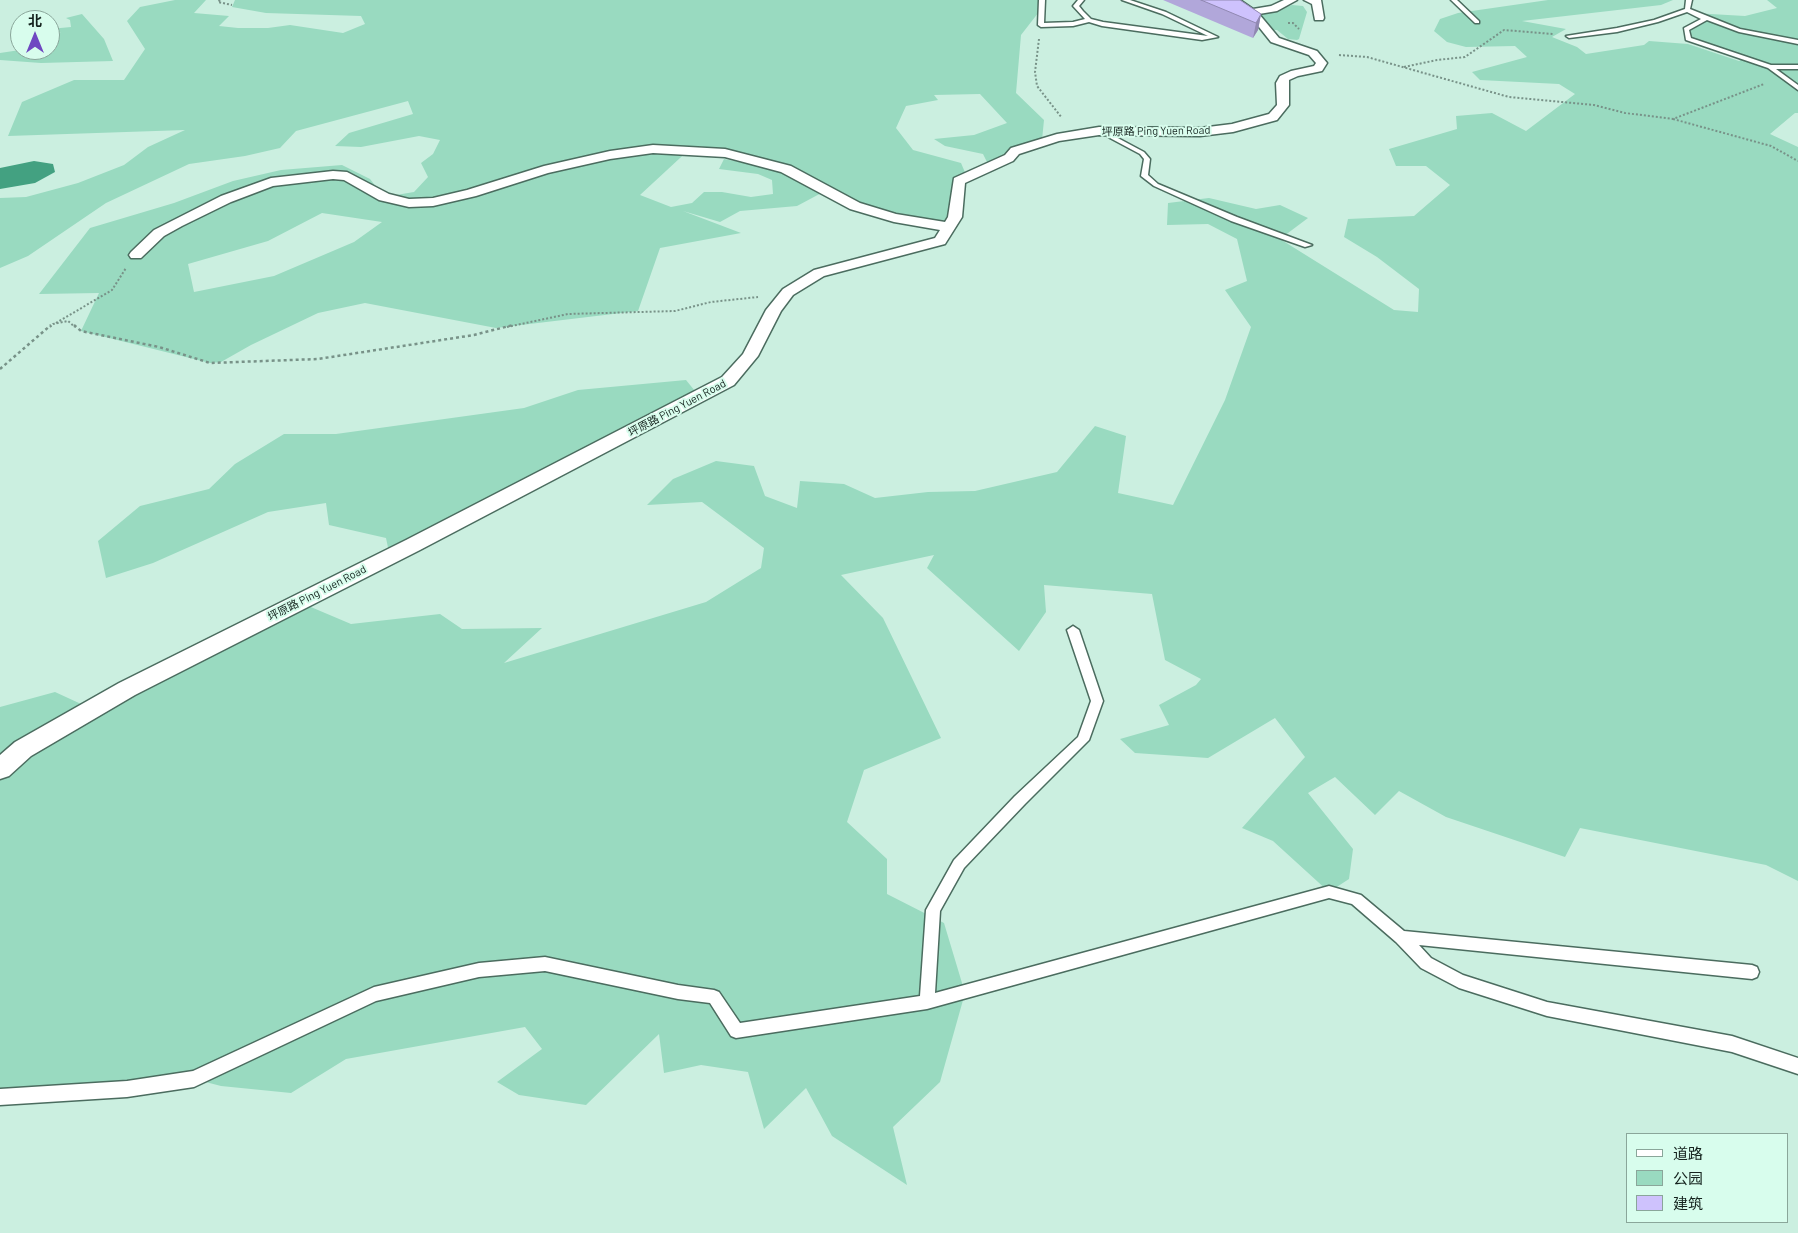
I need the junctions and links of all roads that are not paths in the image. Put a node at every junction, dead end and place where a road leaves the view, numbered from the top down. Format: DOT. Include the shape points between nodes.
graph roads {
  1 [pos="1042,0"];
  2 [pos="1081,0"];
  3 [pos="1125,0"];
  4 [pos="1274,0"];
  5 [pos="1292,0"];
  6 [pos="1309,0"];
  7 [pos="1454,0"];
  8 [pos="1689,0"];
  9 [pos="1236,1"];
  10 [pos="1687,10"];
  11 [pos="1252,12"];
  12 [pos="1701,16"];
  13 [pos="1319,18"];
  14 [pos="1089,20"];
  15 [pos="1477,22"];
  16 [pos="1041,25"];
  17 [pos="1569,36"];
  18 [pos="1798,42"];
  19 [pos="1770,67"];
  20 [pos="1798,67"];
  21 [pos="1798,88"];
  22 [pos="1105,131"];
  23 [pos="949,227"];
  24 [pos="1308,245"];
  25 [pos="136,255"];
  26 [pos="1073,630"];
  27 [pos="0,769"];
  28 [pos="1401,937"];
  29 [pos="1752,972"];
  30 [pos="927,1002"];
  31 [pos="1798,1066"];
  32 [pos="0,1097"];
  1 -- 16 [label="lane"];
  2 -- 14 [label="lane" via="1076,6"];
  3 -- 14 [label="lane" via="1215,37 1202,38"];
  4 -- 9 [label="street"];
  5 -- 11 [label="street" via="1273,9"];
  6 -- 13 [label="street" via="1317,2"];
  7 -- 15 [label="lane"];
  8 -- 10 [label="lane"];
  9 -- 11 [label="street"];
  10 -- 12 [label="lane"];
  10 -- 17 [label="lane" via="1656,22"];
  11 -- 22 [label="street, 坪原路 Ping Yuen Road" via="1275,40 1313,53 1321,61 1321,66 1284,78 1283,106 1277,114 1233,128 1191,133"];
  12 -- 18 [label="lane" via="1739,30"];
  12 -- 19 [label="lane" via="1704,20 1686,29 1688,38"];
  14 -- 16 [label="lane"];
  19 -- 20 [label="lane"];
  19 -- 21 [label="lane"];
  22 -- 23 [label="street, 坪原路 Ping Yuen Road" via="1057,138 1015,151 1009,158 959,181 955,217"];
  22 -- 24 [label="lane" via="1142,153 1147,159 1144,176 1156,186 1234,219"];
  23 -- 25 [label="street" via="894,218 855,206 786,169 725,152 653,150 544,170 433,202 409,203 384,197 347,176 271,182 176,223"];
  23 -- 27 [label="street, 坪原路 Ping Yuen Road" via="940,241 819,273 786,294 750,356 728,381 413,545 126,689 23,750"];
  26 -- 30 [label="lane" via="1097,701 1083,740 1014,807 960,864 950,880 933,910"];
  28 -- 29 [label="lane"];
  28 -- 30 [label="lane" via="1356,899 1329,892"];
  28 -- 31 [label="lane" via="1426,963 1459,981 1547,1009 1732,1044"];
  30 -- 32 [label="lane" via="736,1031 714,996 678,992 545,964 479,970 374,994 194,1079 127,1089"];
}
